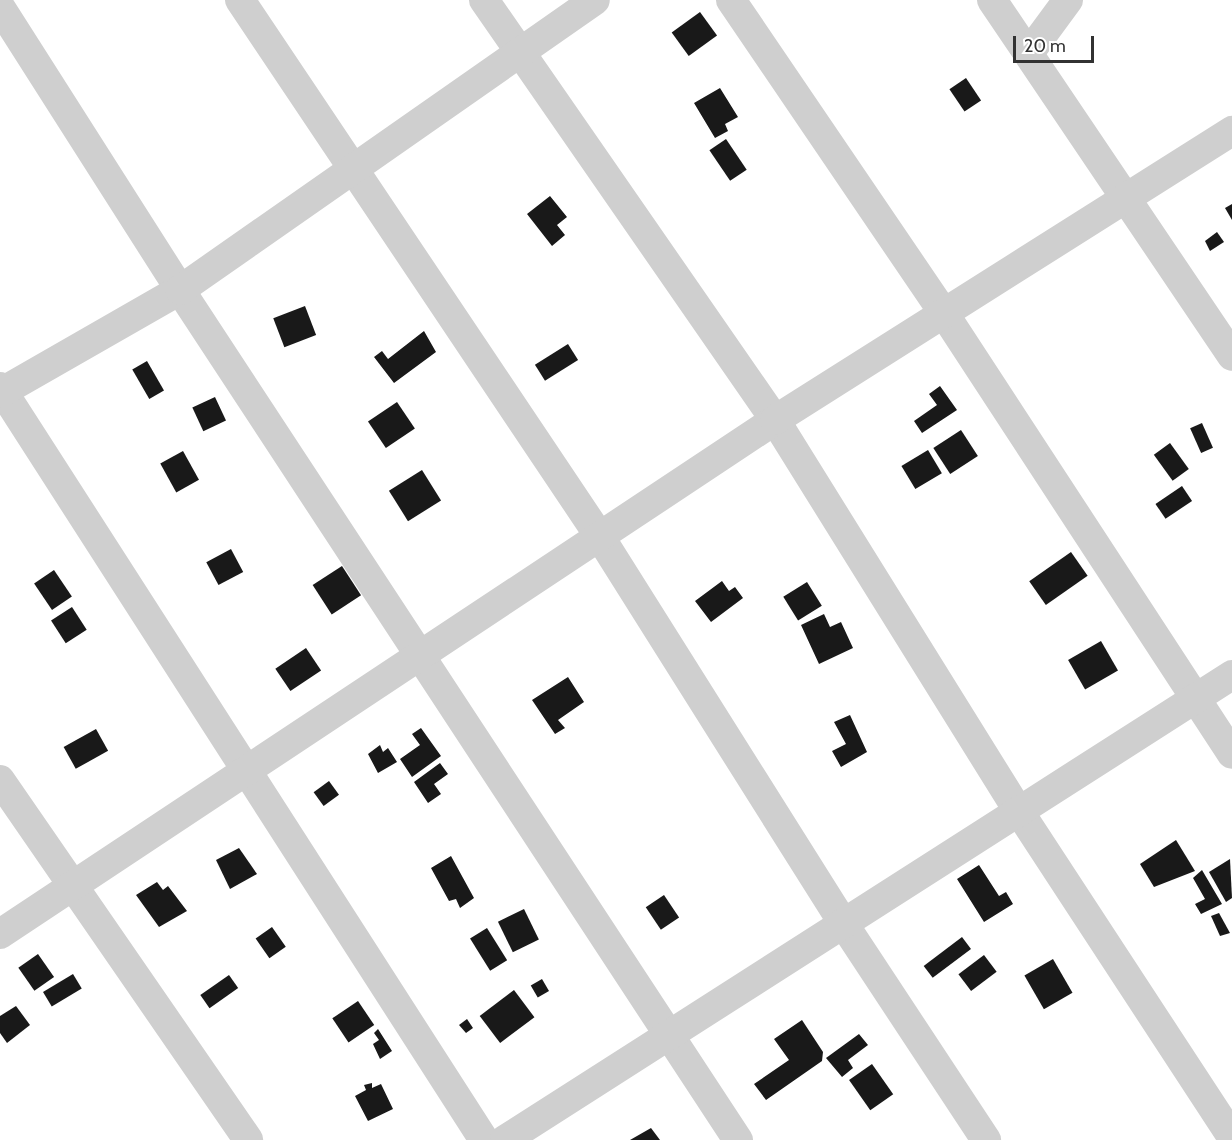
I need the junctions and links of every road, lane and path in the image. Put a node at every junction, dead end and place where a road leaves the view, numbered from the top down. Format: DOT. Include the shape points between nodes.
graph roads {
  1 [pos="240,0"];
  2 [pos="484,0"];
  3 [pos="595,0"];
  4 [pos="731,0"];
  5 [pos="992,0"];
  6 [pos="1068,0"];
  7 [pos="0,7"];
  8 [pos="1029,53"];
  9 [pos="519,54"];
  10 [pos="1232,131"];
  11 [pos="350,168"];
  12 [pos="1128,199"];
  13 [pos="180,290"];
  14 [pos="945,315"];
  15 [pos="1232,356"];
  16 [pos="1,390"];
  17 [pos="775,420"];
  18 [pos="600,537"];
  19 [pos="420,654"];
  20 [pos="1232,675"];
  21 [pos="1195,699"];
  22 [pos="1232,754"];
  23 [pos="247,769"];
  24 [pos="0,780"];
  25 [pos="1020,813"];
  26 [pos="71,885"];
  27 [pos="843,923"];
  28 [pos="0,934"];
  29 [pos="667,1033"];
  30 [pos="1232,1137"];
  31 [pos="248,1140"];
  32 [pos="484,1140"];
  33 [pos="505,1140"];
  34 [pos="738,1140"];
  35 [pos="986,1140"];
  1 -- 11 [label="street"];
  2 -- 9 [label="street"];
  3 -- 9 [label="street"];
  4 -- 14 [label="street"];
  5 -- 8 [label="street"];
  6 -- 8 [label="street"];
  7 -- 13 [label="street"];
  8 -- 12 [label="street"];
  9 -- 11 [label="street"];
  9 -- 17 [label="street"];
  10 -- 12 [label="street"];
  11 -- 13 [label="street"];
  11 -- 18 [label="street"];
  12 -- 14 [label="street"];
  12 -- 15 [label="street"];
  13 -- 16 [label="street"];
  13 -- 19 [label="street"];
  14 -- 17 [label="street"];
  14 -- 21 [label="street"];
  16 -- 23 [label="street"];
  17 -- 18 [label="street"];
  17 -- 25 [label="street"];
  18 -- 19 [label="street"];
  18 -- 27 [label="street"];
  19 -- 23 [label="street"];
  19 -- 29 [label="street"];
  20 -- 21 [label="street"];
  21 -- 22 [label="street"];
  21 -- 25 [label="street"];
  23 -- 26 [label="street"];
  23 -- 32 [label="street"];
  24 -- 26 [label="street"];
  25 -- 27 [label="street"];
  25 -- 30 [label="street"];
  26 -- 28 [label="street"];
  26 -- 31 [label="street"];
  27 -- 29 [label="street"];
  27 -- 35 [label="street"];
  29 -- 33 [label="street"];
  29 -- 34 [label="street"];
}
